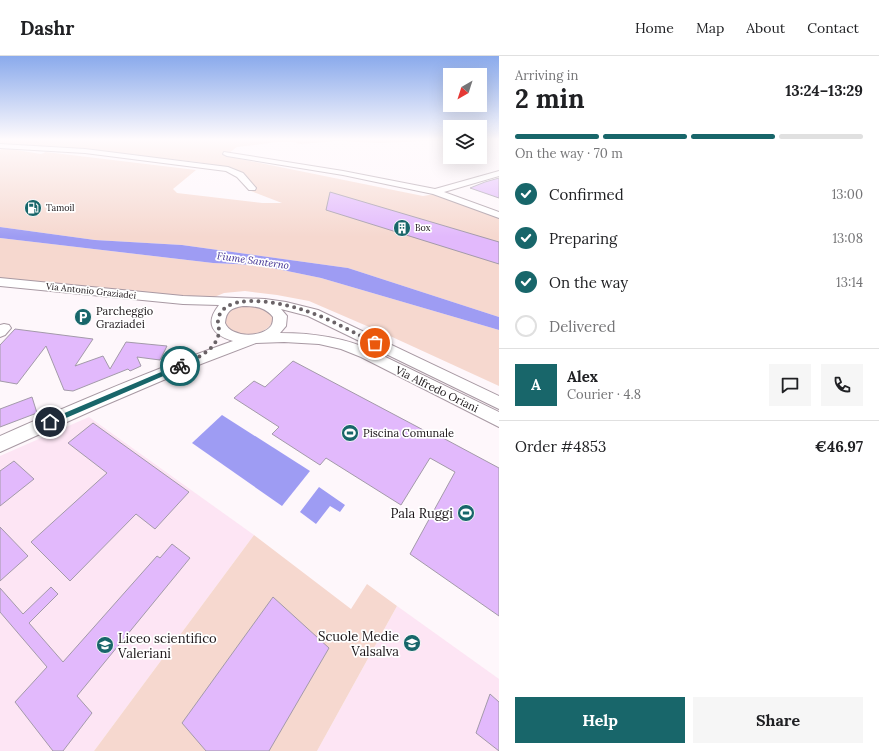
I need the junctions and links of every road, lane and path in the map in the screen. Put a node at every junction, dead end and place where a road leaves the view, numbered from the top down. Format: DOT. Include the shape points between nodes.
graph roads {
  1 [pos="236,172"];
  2 [pos="340,172"];
  3 [pos="499,173"];
  4 [pos="252,188"];
  5 [pos="435,192"];
  6 [pos="499,215"];
  7 [pos="0,282"];
  8 [pos="183,300"];
  9 [pos="255,301"];
  10 [pos="239,302"];
  11 [pos="218,321"];
  12 [pos="261,337"];
  13 [pos="393,353"];
  14 [pos="196,360"];
  15 [pos="499,403"];
  16 [pos="499,420"];
  17 [pos="0,444"];
  1 -- 4 [label="street"];
  2 -- 5 [label="street"];
  3 -- 5 [label="street"];
  5 -- 6 [label="street"];
  7 -- 8 [label="street, Via Antonio Graziadei"];
  8 -- 10 [label="street, Via Antonio Graziadei"];
  8 -- 11 [label="street, Via Antonio Graziadei" via="207,309"];
  9 -- 10 [label="street"];
  9 -- 12 [label="street" via="273,308 280,316 279,326"];
  9 -- 13 [label="street" via="313,313"];
  10 -- 11 [label="street" via="225,308"];
  11 -- 12 [label="street" via="228,334 235,337"];
  11 -- 14 [label="street" via="219,333 216,340 212,347"];
  12 -- 13 [label="street" via="297,331 319,331 364,342"];
  12 -- 14 [label="street"];
  12 -- 16 [label="street, Via Alfredo Oriani" via="326,340 343,345"];
  13 -- 15 [label="street"];
  14 -- 17 [label="street"];
}
